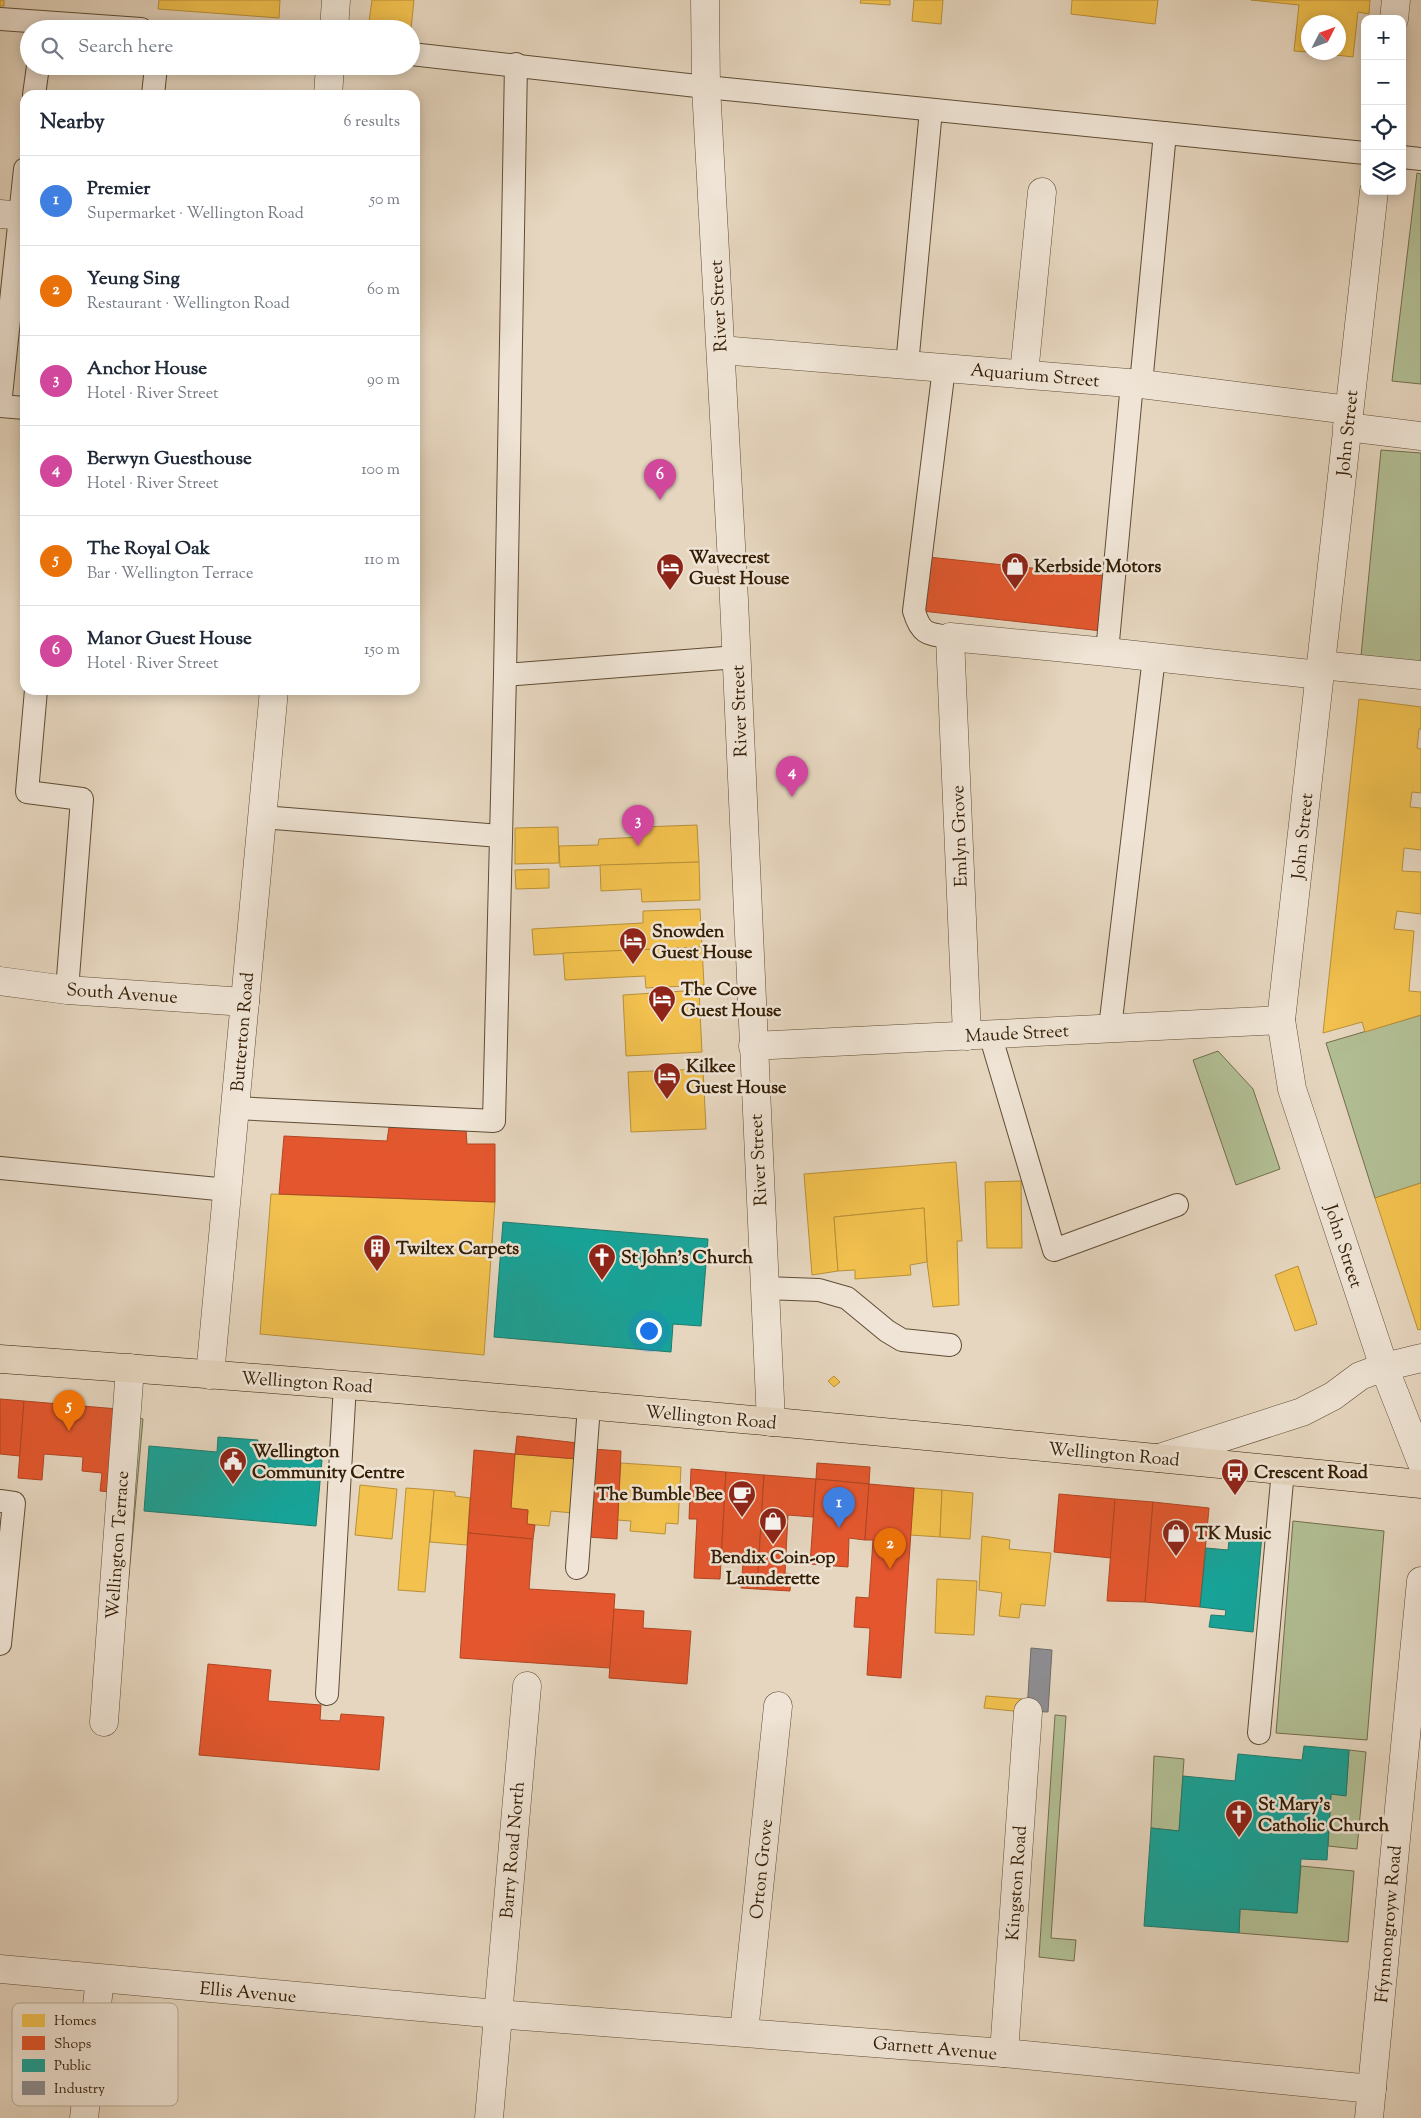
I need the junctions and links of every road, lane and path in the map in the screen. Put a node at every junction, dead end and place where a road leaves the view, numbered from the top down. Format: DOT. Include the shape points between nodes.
graph roads {
  1 [pos="336,0"];
  2 [pos="705,0"];
  3 [pos="1396,0"];
  4 [pos="1394,15"];
  5 [pos="0,19"];
  6 [pos="335,20"];
  7 [pos="20,22"];
  8 [pos="420,55"];
  9 [pos="516,64"];
  10 [pos="37,75"];
  11 [pos="155,75"];
  12 [pos="329,75"];
  13 [pos="706,87"];
  14 [pos="35,90"];
  15 [pos="153,90"];
  16 [pos="328,90"];
  17 [pos="931,110"];
  18 [pos="1165,133"];
  19 [pos="1361,153"];
  20 [pos="1406,157"];
  21 [pos="1421,159"];
  22 [pos="20,192"];
  23 [pos="1042,192"];
  24 [pos="1374,195"];
  25 [pos="15,215"];
  26 [pos="721,350"];
  27 [pos="907,365"];
  28 [pos="944,368"];
  29 [pos="1024,374"];
  30 [pos="1137,384"];
  31 [pos="0,405"];
  32 [pos="20,407"];
  33 [pos="1348,418"];
  34 [pos="1421,436"];
  35 [pos="950,637"];
  36 [pos="1107,652"];
  37 [pos="737,657"];
  38 [pos="1154,657"];
  39 [pos="1320,670"];
  40 [pos="505,675"];
  41 [pos="1421,675"];
  42 [pos="36,695"];
  43 [pos="274,695"];
  44 [pos="262,817"];
  45 [pos="500,836"];
  46 [pos="0,981"];
  47 [pos="67,990"];
  48 [pos="245,1002"];
  49 [pos="1281,1020"];
  50 [pos="1110,1028"];
  51 [pos="978,1035"];
  52 [pos="753,1046"];
  53 [pos="235,1108"];
  54 [pos="0,1168"];
  55 [pos="228,1190"];
  56 [pos="1177,1205"];
  57 [pos="764,1288"];
  58 [pos="950,1345"];
  59 [pos="1421,1358"];
  60 [pos="0,1359"];
  61 [pos="1384,1367"];
  62 [pos="130,1368"];
  63 [pos="210,1375"];
  64 [pos="345,1384"];
  65 [pos="589,1406"];
  66 [pos="771,1422"];
  67 [pos="1159,1458"];
  68 [pos="1421,1461"];
  69 [pos="1283,1470"];
  70 [pos="1421,1484"];
  71 [pos="0,1502"];
  72 [pos="577,1568"];
  73 [pos="1421,1581"];
  74 [pos="1418,1636"];
  75 [pos="0,1644"];
  76 [pos="527,1686"];
  77 [pos="327,1694"];
  78 [pos="778,1706"];
  79 [pos="1028,1712"];
  80 [pos="104,1722"];
  81 [pos="1259,1732"];
  82 [pos="0,1969"];
  83 [pos="100,1979"];
  84 [pos="97,2003"];
  85 [pos="497,2014"];
  86 [pos="744,2032"];
  87 [pos="1004,2053"];
  88 [pos="1372,2090"];
  89 [pos="489,2118"];
  90 [pos="1369,2118"];
  1 -- 6 [label="street"];
  2 -- 13 [label="street, River Street"];
  3 -- 4 [label="street"];
  5 -- 7 [label="lane"];
  8 -- 9 [label="lane"];
  9 -- 13 [label="lane"];
  9 -- 40 [label="lane"];
  10 -- 14 [label="lane"];
  11 -- 15 [label="lane"];
  12 -- 16 [label="street"];
  13 -- 17 [label="lane"];
  13 -- 26 [label="street, River Street"];
  17 -- 18 [label="lane"];
  17 -- 27 [label="lane"];
  18 -- 19 [label="lane"];
  18 -- 30 [label="lane"];
  20 -- 21 [label="lane"];
  22 -- 25 [label="lane"];
  23 -- 29 [label="street"];
  24 -- 33 [label="street, John Street"];
  25 -- 31 [label="lane"];
  26 -- 27 [label="street, Aquarium Street"];
  26 -- 37 [label="street, River Street"];
  27 -- 28 [label="street, Aquarium Street"];
  28 -- 29 [label="street, Aquarium Street"];
  28 -- 35 [label="lane" via="914,611 918,626 927,634"];
  29 -- 30 [label="street, Aquarium Street"];
  30 -- 33 [label="street, Aquarium Street"];
  30 -- 36 [label="lane"];
  31 -- 32 [label="lane"];
  33 -- 34 [label="street, Aquarium Street"];
  33 -- 39 [label="street, John Street"];
  35 -- 36 [label="street"];
  35 -- 51 [label="street, Emlyn Grove"];
  36 -- 38 [label="street"];
  37 -- 40 [label="lane"];
  37 -- 52 [label="street, River Street"];
  38 -- 39 [label="street"];
  38 -- 50 [label="lane"];
  39 -- 41 [label="street"];
  39 -- 49 [label="street, John Street"];
  40 -- 45 [label="lane"];
  42 -- 47 [label="lane" via="27,792 82,799"];
  43 -- 44 [label="street, Butterton Road"];
  44 -- 45 [label="lane"];
  44 -- 48 [label="street, Butterton Road"];
  45 -- 53 [label="lane" via="494,1121"];
  46 -- 47 [label="street, South Avenue"];
  47 -- 48 [label="street, South Avenue"];
  48 -- 53 [label="street, Butterton Road"];
  49 -- 50 [label="street, Maude Street"];
  49 -- 61 [label="street, John Street" via="1292,1089"];
  50 -- 51 [label="street, Maude Street"];
  51 -- 52 [label="street, Maude Street"];
  51 -- 56 [label="lane" via="1054,1250"];
  52 -- 57 [label="street, River Street"];
  53 -- 55 [label="street, Butterton Road"];
  54 -- 55 [label="lane"];
  55 -- 63 [label="street, Butterton Road"];
  57 -- 58 [label="lane" via="820,1290 847,1298 902,1340"];
  57 -- 66 [label="street, River Street"];
  59 -- 61 [label="street"];
  60 -- 62 [label="main road, Wellington Road"];
  61 -- 67 [label="street" via="1360,1376 1333,1396 1302,1412"];
  61 -- 68 [label="street, John Street"];
  62 -- 63 [label="main road, Wellington Road"];
  62 -- 80 [label="street, Wellington Terrace"];
  63 -- 64 [label="main road, Wellington Road"];
  64 -- 65 [label="main road, Wellington Road"];
  64 -- 77 [label="lane"];
  65 -- 66 [label="main road, Wellington Road"];
  65 -- 72 [label="lane"];
  66 -- 67 [label="main road, Wellington Road"];
  67 -- 69 [label="main road, Wellington Road"];
  69 -- 70 [label="main road, Wellington Road"];
  69 -- 81 [label="lane"];
  71 -- 75 [label="lane" via="14,1503"];
  73 -- 74 [label="street, Ffynnongroyw Road"];
  74 -- 88 [label="street, Ffynnongroyw Road"];
  76 -- 85 [label="street, Barry Road North"];
  78 -- 86 [label="street, Orton Grove"];
  79 -- 87 [label="street, Kingston Road"];
  82 -- 83 [label="street, Ellis Avenue"];
  83 -- 84 [label="street"];
  83 -- 85 [label="street, Ellis Avenue"];
  85 -- 86 [label="street, Garnett Avenue"];
  85 -- 89 [label="street, Barry Road North"];
  86 -- 87 [label="street, Garnett Avenue"];
  87 -- 88 [label="street, Garnett Avenue"];
  88 -- 90 [label="street, Ffynnongroyw Road"];
}
